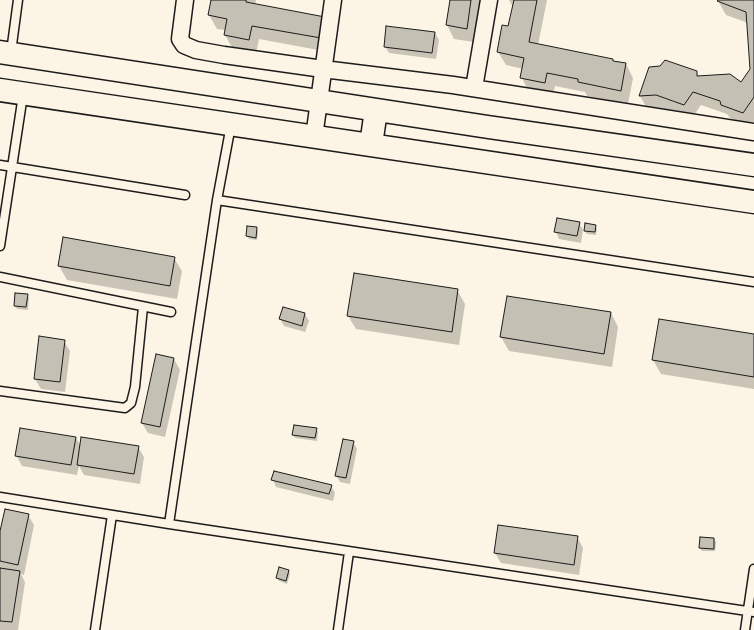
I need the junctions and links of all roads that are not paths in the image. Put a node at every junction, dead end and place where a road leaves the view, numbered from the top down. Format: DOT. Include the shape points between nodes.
graph roads {
  1 [pos="18,0"];
  2 [pos="185,0"];
  3 [pos="333,0"];
  4 [pos="489,0"];
  5 [pos="6,52"];
  6 [pos="324,69"];
  7 [pos="474,88"];
  8 [pos="0,90"];
  9 [pos="23,94"];
  10 [pos="320,101"];
  11 [pos="376,110"];
  12 [pos="231,124"];
  13 [pos="754,132"];
  14 [pos="314,136"];
  15 [pos="371,145"];
  16 [pos="0,165"];
  17 [pos="754,165"];
  18 [pos="12,166"];
  19 [pos="185,195"];
  20 [pos="217,200"];
  21 [pos="754,202"];
  22 [pos="0,246"];
  23 [pos="0,277"];
  24 [pos="754,282"];
  25 [pos="143,307"];
  26 [pos="171,312"];
  27 [pos="0,391"];
  28 [pos="0,497"];
  29 [pos="112,515"];
  30 [pos="169,524"];
  31 [pos="349,552"];
  32 [pos="754,568"];
  33 [pos="751,612"];
  34 [pos="95,630"];
  35 [pos="338,630"];
  36 [pos="745,630"];
  1 -- 5 [label="lane"];
  2 -- 6 [label="street" via="180,39 188,47 224,55"];
  3 -- 6 [label="street"];
  4 -- 7 [label="street"];
  5 -- 10 [label="street"];
  6 -- 7 [label="street"];
  6 -- 10 [label="street"];
  7 -- 13 [label="street"];
  8 -- 9 [label="street"];
  9 -- 12 [label="street"];
  9 -- 18 [label="lane"];
  10 -- 11 [label="street"];
  10 -- 14 [label="street"];
  11 -- 15 [label="street"];
  11 -- 17 [label="street"];
  12 -- 14 [label="street"];
  12 -- 20 [label="lane"];
  14 -- 15 [label="street"];
  15 -- 21 [label="street"];
  16 -- 18 [label="lane"];
  18 -- 19 [label="lane"];
  18 -- 22 [label="lane"];
  20 -- 24 [label="lane"];
  20 -- 30 [label="lane"];
  23 -- 25 [label="lane"];
  25 -- 26 [label="lane"];
  25 -- 27 [label="lane" via="135,387 131,403 124,408"];
  28 -- 29 [label="lane"];
  29 -- 30 [label="lane"];
  29 -- 34 [label="lane"];
  30 -- 31 [label="lane"];
  31 -- 33 [label="lane"];
  31 -- 35 [label="lane"];
  32 -- 33 [label="lane"];
  33 -- 36 [label="lane"];
}
